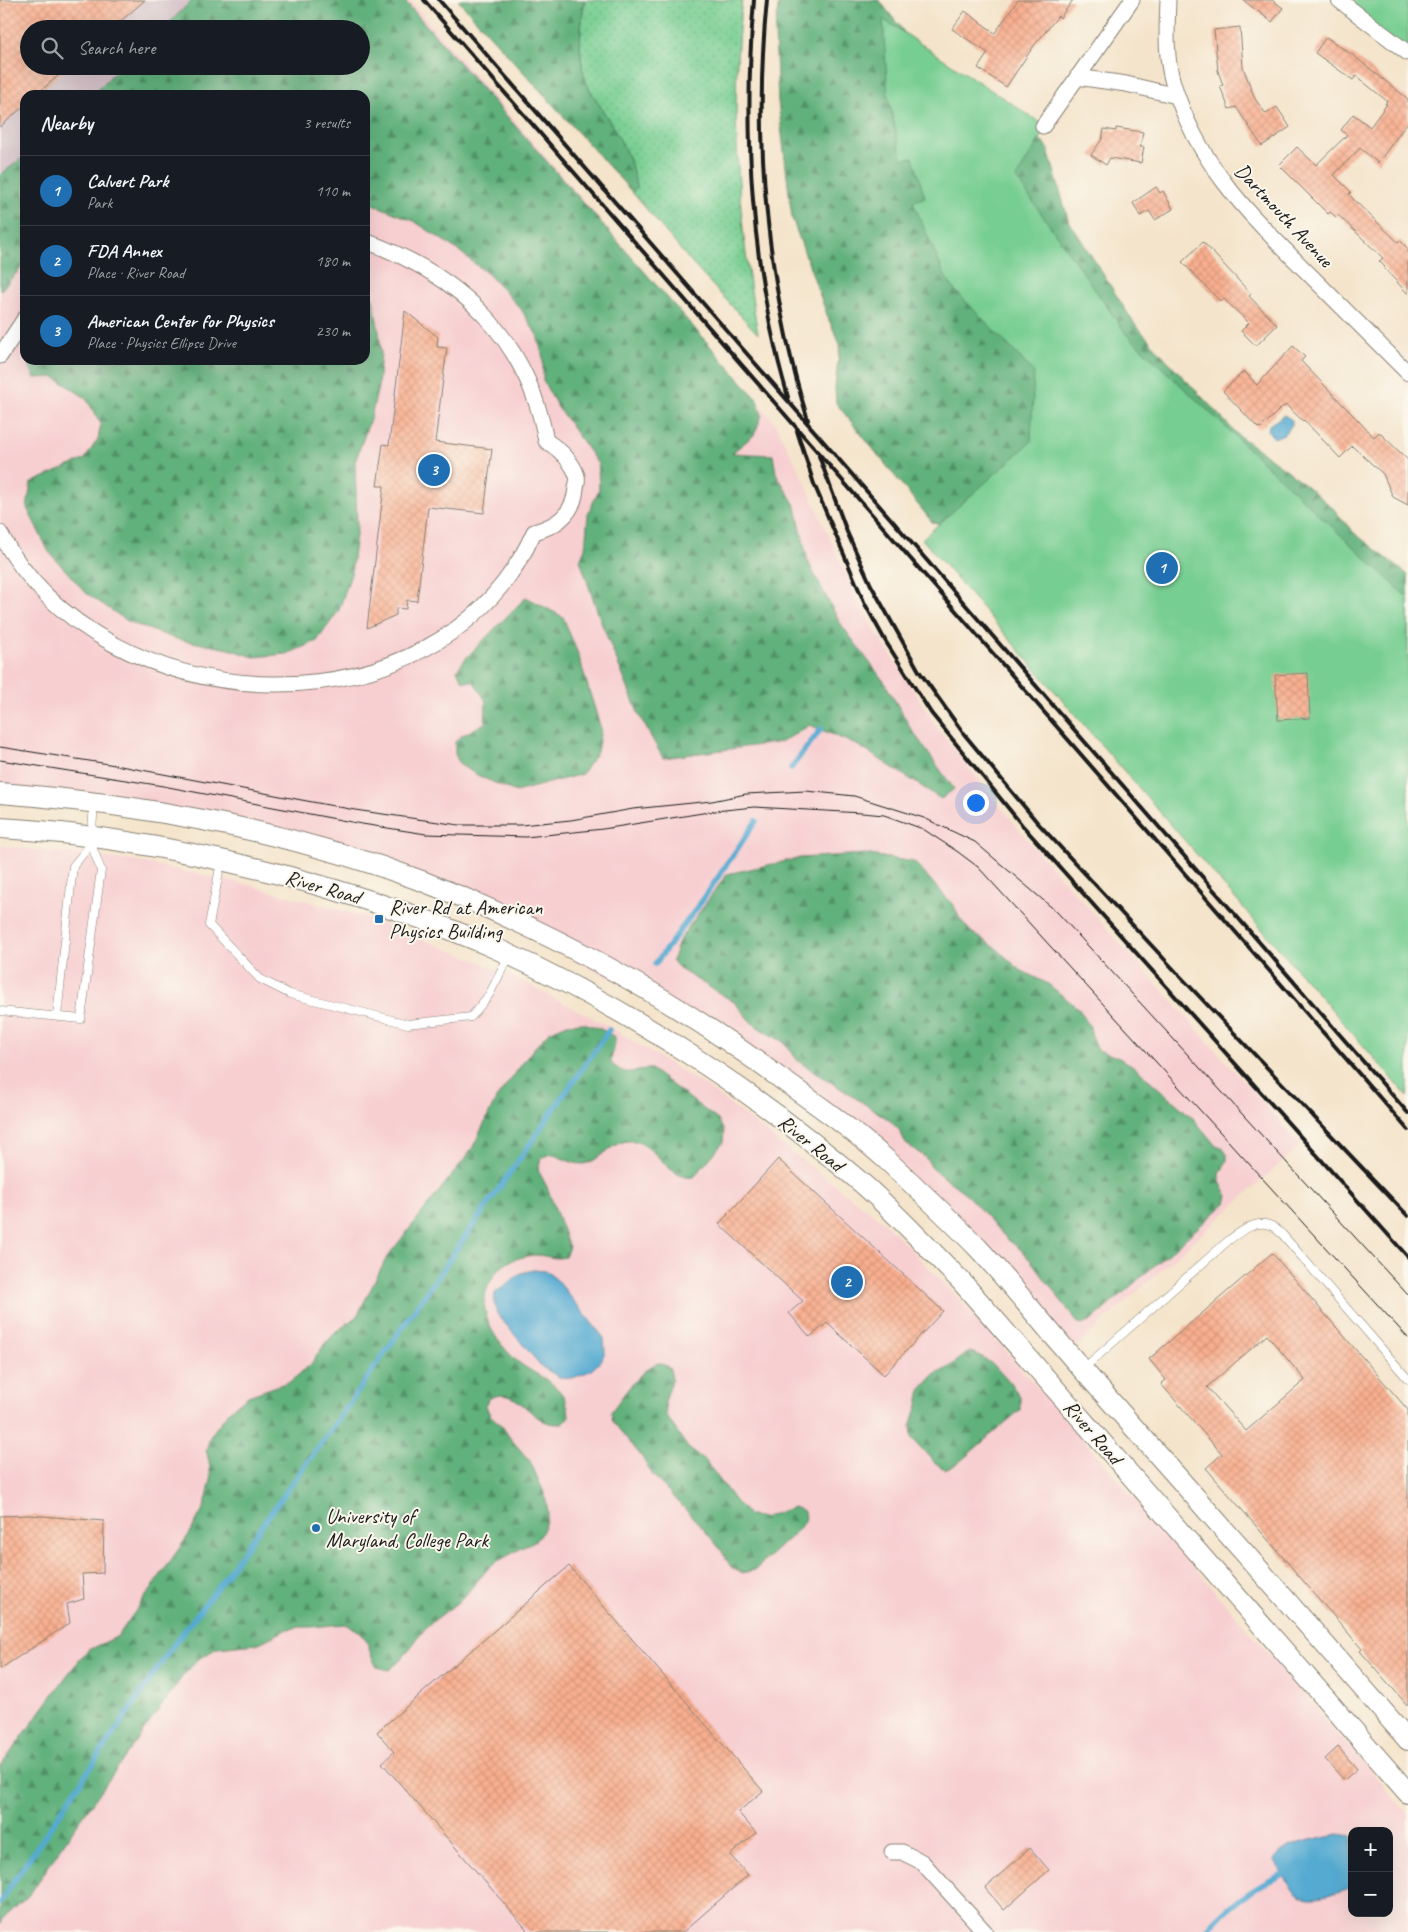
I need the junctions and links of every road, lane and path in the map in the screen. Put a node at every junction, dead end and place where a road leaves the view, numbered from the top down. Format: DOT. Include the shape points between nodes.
graph roads {
  1 [pos="1132,0"];
  2 [pos="1168,0"];
  3 [pos="1339,0"];
  4 [pos="1408,53"];
  5 [pos="1078,77"];
  6 [pos="1177,96"];
  7 [pos="1044,126"];
  8 [pos="370,242"];
  9 [pos="20,326"];
  10 [pos="0,356"];
  11 [pos="1408,374"];
  12 [pos="0,533"];
  13 [pos="0,793"];
  14 [pos="94,803"];
  15 [pos="0,828"];
  16 [pos="91,841"];
  17 [pos="221,860"];
  18 [pos="509,956"];
  19 [pos="0,1011"];
  20 [pos="57,1016"];
  21 [pos="1082,1370"];
  22 [pos="1408,1379"];
  23 [pos="1408,1740"];
  24 [pos="1408,1793"];
  25 [pos="892,1852"];
  26 [pos="985,1932"];
  1 -- 5 [label="street"];
  2 -- 6 [label="street, Dartmouth Avenue" via="1167,52"];
  3 -- 4 [label="street"];
  5 -- 6 [label="street"];
  5 -- 7 [label="street"];
  6 -- 11 [label="street, Dartmouth Avenue" via="1196,140 1217,175 1239,202"];
  8 -- 12 [label="street" via="439,277 492,324 527,376 539,406 546,441 561,450 577,477 572,508 549,528 534,532 505,582 466,621 405,658 348,676 273,684 206,677 150,662 85,628 33,582"];
  9 -- 10 [label="street"];
  13 -- 14 [label="street, River Road"];
  14 -- 16 [label="lane"];
  14 -- 21 [label="street, River Road" via="233,826 330,851 420,881 492,910 622,974 755,1059 888,1161 977,1247"];
  15 -- 16 [label="street, River Road"];
  16 -- 17 [label="street, River Road" via="176,850"];
  16 -- 20 [label="lane" via="73,866"];
  16 -- 20 [label="lane" via="101,870 81,1019"];
  17 -- 18 [label="street, River Road" via="367,900 451,930"];
  17 -- 18 [label="lane" via="210,925 260,979 290,994 408,1024 471,1016 489,995"];
  18 -- 24 [label="street, River Road" via="625,1015 678,1048 775,1114 912,1230 961,1281"];
  19 -- 20 [label="lane"];
  21 -- 22 [label="lane" via="1229,1240 1256,1224 1270,1225 1282,1234"];
  21 -- 23 [label="street, River Road"];
  25 -- 26 [label="street" via="902,1852 922,1862"];
}
